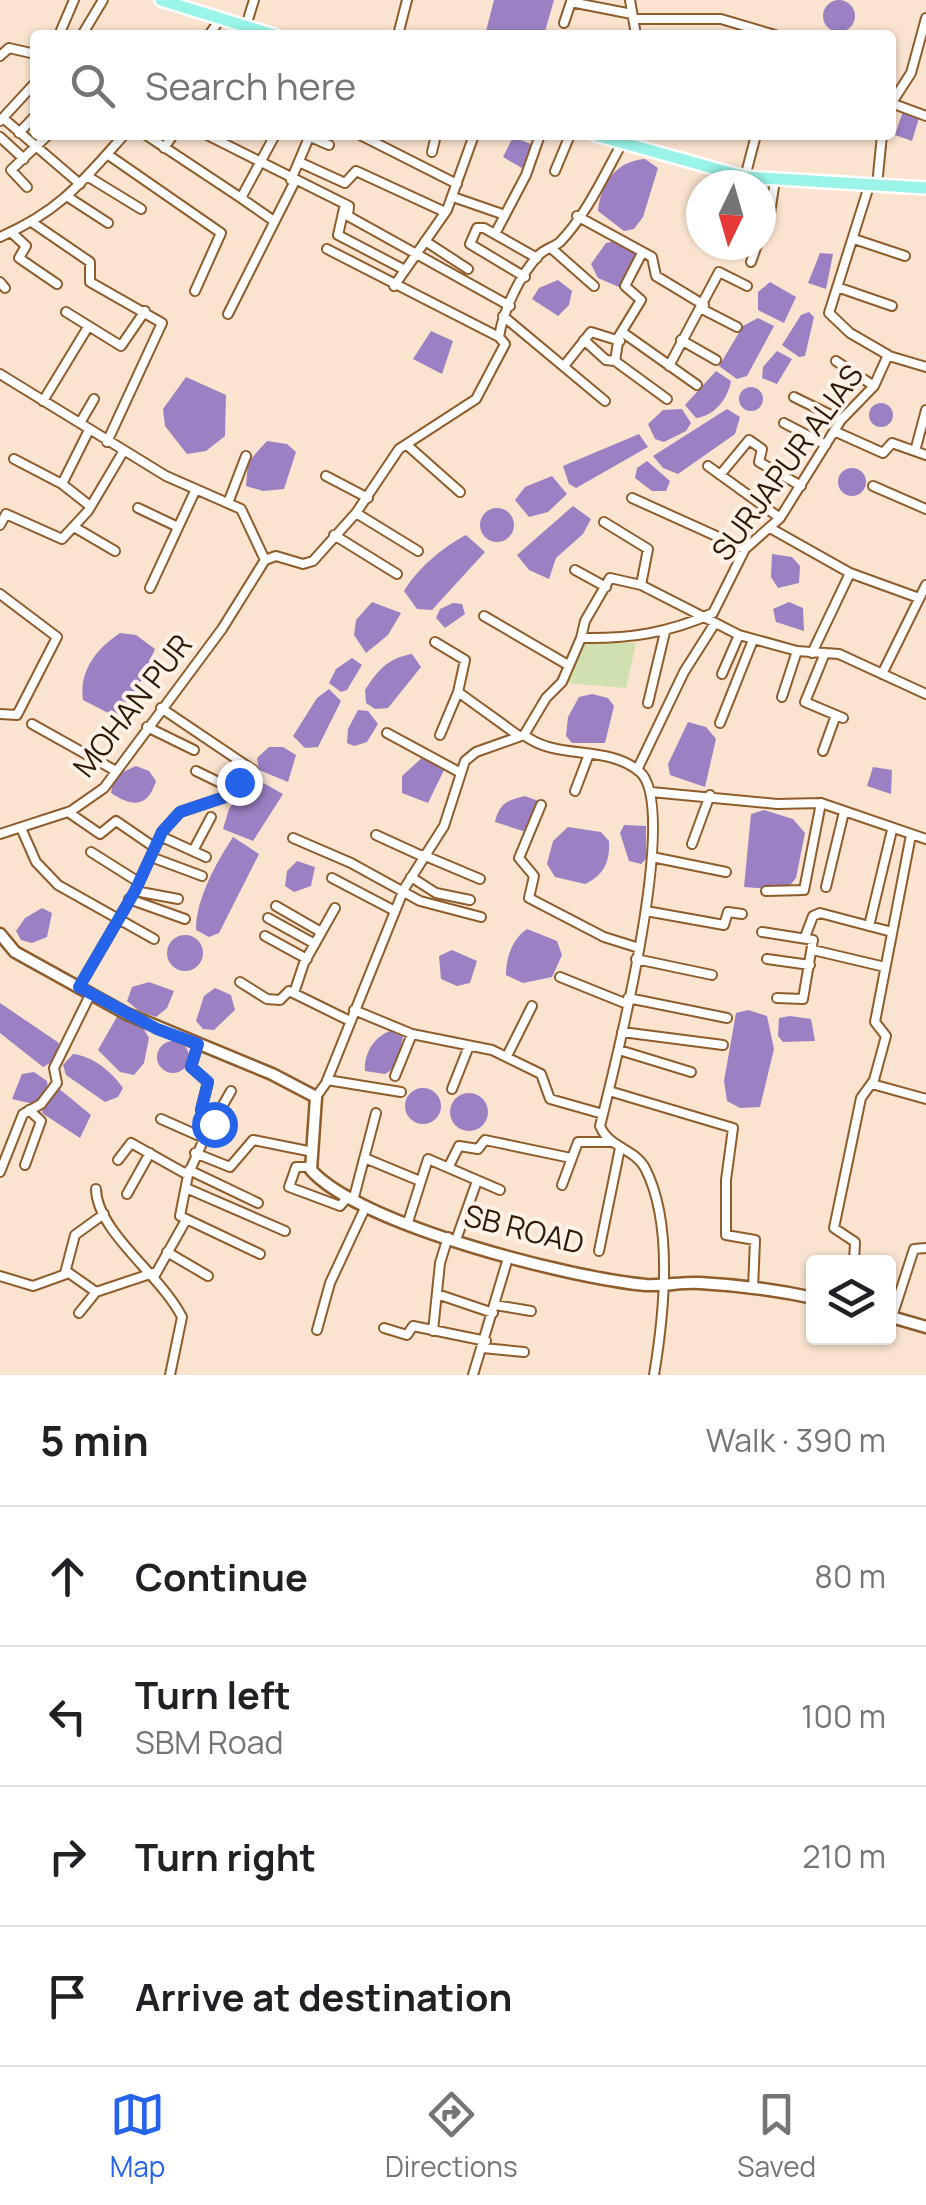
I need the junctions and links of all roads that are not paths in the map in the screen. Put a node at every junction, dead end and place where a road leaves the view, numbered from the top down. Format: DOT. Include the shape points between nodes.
graph roads {
  1 [pos="74,0"];
  2 [pos="103,0"];
  3 [pos="161,0"];
  4 [pos="254,0"];
  5 [pos="407,0"];
  6 [pos="630,0"];
  7 [pos="198,5"];
  8 [pos="632,17"];
  9 [pos="221,18"];
  10 [pos="926,18"];
  11 [pos="564,23"];
  12 [pos="246,26"];
  13 [pos="61,30"];
  14 [pos="85,30"];
  15 [pos="213,30"];
  16 [pos="258,30"];
  17 [pos="399,30"];
  18 [pos="635,30"];
  19 [pos="748,30"];
  20 [pos="30,53"];
  21 [pos="0,56"];
  22 [pos="30,92"];
  23 [pos="896,96"];
  24 [pos="896,106"];
  25 [pos="926,116"];
  26 [pos="1,119"];
  27 [pos="30,121"];
  28 [pos="19,132"];
  29 [pos="0,137"];
  30 [pos="43,140"];
  31 [pos="120,140"];
  32 [pos="153,140"];
  33 [pos="170,140"];
  34 [pos="216,140"];
  35 [pos="272,140"];
  36 [pos="307,140"];
  37 [pos="319,140"];
  38 [pos="370,140"];
  39 [pos="435,140"];
  40 [pos="472,140"];
  41 [pos="538,140"];
  42 [pos="568,140"];
  43 [pos="612,140"];
  44 [pos="650,140"];
  45 [pos="755,140"];
  46 [pos="881,140"];
  47 [pos="622,143"];
  48 [pos="329,145"];
  49 [pos="35,148"];
  50 [pos="164,148"];
  51 [pos="432,152"];
  52 [pos="651,153"];
  53 [pos="107,154"];
  54 [pos="24,158"];
  55 [pos="299,162"];
  56 [pos="261,164"];
  57 [pos="718,170"];
  58 [pos="748,170"];
  59 [pos="554,172"];
  60 [pos="88,176"];
  61 [pos="293,180"];
  62 [pos="776,180"];
  63 [pos="80,184"];
  64 [pos="457,184"];
  65 [pos="873,186"];
  66 [pos="27,187"];
  67 [pos="926,188"];
  68 [pos="68,197"];
  69 [pos="453,197"];
  70 [pos="241,198"];
  71 [pos="345,204"];
  72 [pos="142,209"];
  73 [pos="445,212"];
  74 [pos="506,215"];
  75 [pos="577,216"];
  76 [pos="274,221"];
  77 [pos="33,223"];
  78 [pos="108,223"];
  79 [pos="11,232"];
  80 [pos="495,234"];
  81 [pos="0,237"];
  82 [pos="854,240"];
  83 [pos="425,242"];
  84 [pos="551,248"];
  85 [pos="327,249"];
  86 [pos="642,253"];
  87 [pos="416,254"];
  88 [pos="905,256"];
  89 [pos="537,258"];
  90 [pos="468,269"];
  91 [pos="405,270"];
  92 [pos="526,276"];
  93 [pos="56,284"];
  94 [pos="394,286"];
  95 [pos="594,286"];
  96 [pos="746,286"];
  97 [pos="837,287"];
  98 [pos="195,290"];
  99 [pos="510,306"];
  100 [pos="892,306"];
  101 [pos="703,307"];
  102 [pos="145,311"];
  103 [pos="66,312"];
  104 [pos="228,314"];
  105 [pos="504,316"];
  106 [pos="88,327"];
  107 [pos="737,327"];
  108 [pos="621,336"];
  109 [pos="499,338"];
  110 [pos="584,340"];
  111 [pos="682,340"];
  112 [pos="889,356"];
  113 [pos="716,360"];
  114 [pos="616,361"];
  115 [pos="836,361"];
  116 [pos="564,366"];
  117 [pos="669,366"];
  118 [pos="926,367"];
  119 [pos="0,374"];
  120 [pos="697,384"];
  121 [pos="874,386"];
  122 [pos="794,397"];
  123 [pos="94,399"];
  124 [pos="668,400"];
  125 [pos="42,402"];
  126 [pos="606,402"];
  127 [pos="926,410"];
  128 [pos="842,420"];
  129 [pos="784,422"];
  130 [pos="80,424"];
  131 [pos="89,430"];
  132 [pos="834,431"];
  133 [pos="106,442"];
  134 [pos="406,446"];
  135 [pos="826,446"];
  136 [pos="915,451"];
  137 [pos="123,452"];
  138 [pos="926,455"];
  139 [pos="246,456"];
  140 [pos="14,459"];
  141 [pos="708,466"];
  142 [pos="720,475"];
  143 [pos="326,476"];
  144 [pos="62,484"];
  145 [pos="801,486"];
  146 [pos="873,486"];
  147 [pos="194,490"];
  148 [pos="460,492"];
  149 [pos="368,498"];
  150 [pos="632,498"];
  151 [pos="228,503"];
  152 [pos="90,506"];
  153 [pos="138,508"];
  154 [pos="926,510"];
  155 [pos="356,513"];
  156 [pos="780,518"];
  157 [pos="604,522"];
  158 [pos="0,525"];
  159 [pos="74,527"];
  160 [pos="178,527"];
  161 [pos="770,528"];
  162 [pos="334,535"];
  163 [pos="745,548"];
  164 [pos="116,550"];
  165 [pos="418,551"];
  166 [pos="265,560"];
  167 [pos="575,570"];
  168 [pos="850,573"];
  169 [pos="398,574"];
  170 [pos="926,584"];
  171 [pos="641,586"];
  172 [pos="606,587"];
  173 [pos="150,588"];
  174 [pos="0,594"];
  175 [pos="919,598"];
  176 [pos="484,616"];
  177 [pos="704,617"];
  178 [pos="715,623"];
  179 [pos="666,632"];
  180 [pos="739,635"];
  181 [pos="581,638"];
  182 [pos="753,640"];
  183 [pos="435,642"];
  184 [pos="798,650"];
  185 [pos="812,653"];
  186 [pos="825,653"];
  187 [pos="568,665"];
  188 [pos="722,674"];
  189 [pos="882,674"];
  190 [pos="458,692"];
  191 [pos="926,694"];
  192 [pos="782,697"];
  193 [pos="648,703"];
  194 [pos="161,708"];
  195 [pos="0,714"];
  196 [pos="720,723"];
  197 [pos="32,724"];
  198 [pos="147,727"];
  199 [pos="387,733"];
  200 [pos="440,735"];
  201 [pos="522,736"];
  202 [pos="194,750"];
  203 [pos="823,751"];
  204 [pos="590,754"];
  205 [pos="637,770"];
  206 [pos="116,771"];
  207 [pos="196,771"];
  208 [pos="461,772"];
  209 [pos="234,789"];
  210 [pos="575,791"];
  211 [pos="652,792"];
  212 [pos="710,795"];
  213 [pos="821,803"];
  214 [pos="541,805"];
  215 [pos="68,812"];
  216 [pos="844,812"];
  217 [pos="210,817"];
  218 [pos="21,828"];
  219 [pos="892,830"];
  220 [pos="0,834"];
  221 [pos="376,835"];
  222 [pos="911,835"];
  223 [pos="160,836"];
  224 [pos="293,838"];
  225 [pos="926,839"];
  226 [pos="692,844"];
  227 [pos="194,851"];
  228 [pos="91,852"];
  229 [pos="153,852"];
  230 [pos="423,855"];
  231 [pos="206,857"];
  232 [pos="652,857"];
  233 [pos="726,872"];
  234 [pos="202,876"];
  235 [pos="411,877"];
  236 [pos="332,878"];
  237 [pos="480,879"];
  238 [pos="826,887"];
  239 [pos="404,889"];
  240 [pos="134,890"];
  241 [pos="766,891"];
  242 [pos="178,899"];
  243 [pos="470,900"];
  244 [pos="276,906"];
  245 [pos="335,908"];
  246 [pos="646,911"];
  247 [pos="394,912"];
  248 [pos="742,914"];
  249 [pos="481,917"];
  250 [pos="116,918"];
  251 [pos="268,918"];
  252 [pos="185,919"];
  253 [pos="869,926"];
  254 [pos="322,932"];
  255 [pos="762,932"];
  256 [pos="892,932"];
  257 [pos="0,934"];
  258 [pos="264,936"];
  259 [pos="805,937"];
  260 [pos="154,939"];
  261 [pos="315,944"];
  262 [pos="638,948"];
  263 [pos="814,950"];
  264 [pos="306,959"];
  265 [pos="636,959"];
  266 [pos="767,959"];
  267 [pos="810,965"];
  268 [pos="885,968"];
  269 [pos="712,975"];
  270 [pos="560,977"];
  271 [pos="240,982"];
  272 [pos="79,987"];
  273 [pos="294,993"];
  274 [pos="91,994"];
  275 [pos="777,998"];
  276 [pos="627,1001"];
  277 [pos="532,1006"];
  278 [pos="354,1010"];
  279 [pos="727,1018"];
  280 [pos="348,1020"];
  281 [pos="622,1032"];
  282 [pos="412,1034"];
  283 [pos="198,1044"];
  284 [pos="724,1045"];
  285 [pos="468,1046"];
  286 [pos="619,1050"];
  287 [pos="507,1056"];
  288 [pos="691,1072"];
  289 [pos="395,1076"];
  290 [pos="327,1080"];
  291 [pos="872,1084"];
  292 [pos="452,1089"];
  293 [pos="231,1091"];
  294 [pos="609,1091"];
  295 [pos="401,1092"];
  296 [pos="316,1097"];
  297 [pos="926,1100"];
  298 [pos="28,1110"];
  299 [pos="376,1113"];
  300 [pos="604,1114"];
  301 [pos="161,1119"];
  302 [pos="208,1128"];
  303 [pos="204,1138"];
  304 [pos="616,1145"];
  305 [pos="312,1152"];
  306 [pos="150,1153"];
  307 [pos="196,1153"];
  308 [pos="571,1158"];
  309 [pos="367,1159"];
  310 [pos="118,1160"];
  311 [pos="24,1165"];
  312 [pos="449,1166"];
  313 [pos="311,1167"];
  314 [pos="0,1172"];
  315 [pos="188,1172"];
  316 [pos="420,1181"];
  317 [pos="477,1181"];
  318 [pos="562,1185"];
  319 [pos="186,1188"];
  320 [pos="96,1189"];
  321 [pos="500,1190"];
  322 [pos="127,1194"];
  323 [pos="349,1201"];
  324 [pos="258,1203"];
  325 [pos="365,1208"];
  326 [pos="104,1214"];
  327 [pos="186,1220"];
  328 [pos="408,1222"];
  329 [pos="285,1231"];
  330 [pos="452,1239"];
  331 [pos="926,1248"];
  332 [pos="167,1252"];
  333 [pos="598,1252"];
  334 [pos="260,1254"];
  335 [pos="854,1255"];
  336 [pos="508,1258"];
  337 [pos="65,1273"];
  338 [pos="154,1274"];
  339 [pos="0,1276"];
  340 [pos="208,1276"];
  341 [pos="668,1285"];
  342 [pos="753,1289"];
  343 [pos="96,1292"];
  344 [pos="438,1294"];
  345 [pos="806,1297"];
  346 [pos="896,1297"];
  347 [pos="494,1309"];
  348 [pos="531,1311"];
  349 [pos="79,1313"];
  350 [pos="896,1318"];
  351 [pos="926,1327"];
  352 [pos="384,1328"];
  353 [pos="317,1330"];
  354 [pos="434,1331"];
  355 [pos="484,1345"];
  356 [pos="524,1352"];
  357 [pos="170,1375"];
  358 [pos="473,1375"];
  359 [pos="654,1375"];
  1 -- 13 [label="street"];
  2 -- 14 [label="street"];
  3 -- 7 [label="main road"];
  4 -- 12 [label="street"];
  5 -- 17 [label="street"];
  6 -- 8 [label="street"];
  7 -- 9 [label="main road"];
  8 -- 11 [label="street" via="571,2"];
  8 -- 18 [label="street"];
  8 -- 19 [label="street" via="708,18"];
  9 -- 12 [label="main road"];
  9 -- 15 [label="street"];
  10 -- 23 [label="street" via="911,74"];
  12 -- 16 [label="main road"];
  20 -- 21 [label="street" via="9,48"];
  22 -- 26 [label="street"];
  24 -- 25 [label="street"];
  26 -- 28 [label="street"];
  27 -- 28 [label="street"];
  28 -- 49 [label="street"];
  29 -- 54 [label="street"];
  30 -- 49 [label="street"];
  31 -- 53 [label="street"];
  32 -- 50 [label="street"];
  33 -- 50 [label="street"];
  34 -- 56 [label="street"];
  35 -- 56 [label="street"];
  36 -- 55 [label="street"];
  37 -- 48 [label="street"];
  38 -- 64 [label="street"];
  39 -- 51 [label="street"];
  40 -- 64 [label="street"];
  41 -- 74 [label="street"];
  42 -- 59 [label="street"];
  43 -- 47 [label="main road"];
  44 -- 52 [label="street"];
  45 -- 58 [label="street"];
  46 -- 65 [label="street"];
  47 -- 52 [label="main road"];
  47 -- 75 [label="street"];
  49 -- 54 [label="street"];
  49 -- 63 [label="street"];
  50 -- 70 [label="street"];
  52 -- 57 [label="main road"];
  53 -- 60 [label="street"];
  53 -- 98 [label="street" via="221,233"];
  54 -- 66 [label="street" via="10,172"];
  55 -- 61 [label="street"];
  55 -- 73 [label="street" via="345,183 356,171"];
  56 -- 61 [label="street"];
  56 -- 70 [label="street"];
  60 -- 63 [label="street"];
  60 -- 72 [label="street"];
  61 -- 71 [label="street"];
  61 -- 76 [label="street"];
  62 -- 65 [label="main road"];
  63 -- 68 [label="street"];
  64 -- 69 [label="street"];
  65 -- 67 [label="main road"];
  65 -- 82 [label="street"];
  68 -- 77 [label="street"];
  68 -- 78 [label="street"];
  69 -- 73 [label="street"];
  69 -- 74 [label="street"];
  70 -- 76 [label="street"];
  71 -- 87 [label="street" via="348,216"];
  71 -- 91 [label="street" via="338,235"];
  73 -- 83 [label="street"];
  74 -- 80 [label="street"];
  75 -- 84 [label="street"];
  75 -- 86 [label="street"];
  76 -- 104 [label="street"];
  77 -- 79 [label="street"];
  77 -- 102 [label="street" via="90,262 90,282"];
  79 -- 81 [label="street"];
  79 -- 93 [label="street" via="26,246 19,258"];
  80 -- 89 [label="street"];
  80 -- 92 [label="street" via="479,227 470,243"];
  82 -- 88 [label="street"];
  82 -- 97 [label="street"];
  83 -- 87 [label="street"];
  83 -- 90 [label="street"];
  84 -- 89 [label="street"];
  84 -- 95 [label="street"];
  85 -- 94 [label="street"];
  86 -- 101 [label="street" via="654,261 656,276"];
  86 -- 108 [label="street" via="624,286 641,300"];
  87 -- 91 [label="street"];
  87 -- 99 [label="street"];
  89 -- 92 [label="street"];
  91 -- 94 [label="street"];
  92 -- 99 [label="street"];
  94 -- 109 [label="street"];
  96 -- 101 [label="street" via="720,272"];
  97 -- 100 [label="street"];
  97 -- 112 [label="street, SURJAPUR ALIAS" via="831,319"];
  99 -- 105 [label="street"];
  101 -- 107 [label="street"];
  101 -- 111 [label="street"];
  102 -- 106 [label="street" via="122,346"];
  102 -- 133 [label="street" via="162,327"];
  103 -- 106 [label="street"];
  105 -- 109 [label="street"];
  105 -- 116 [label="street"];
  106 -- 125 [label="street"];
  108 -- 110 [label="street" via="593,332"];
  108 -- 114 [label="street"];
  108 -- 117 [label="street"];
  109 -- 134 [label="street" via="505,344 476,400"];
  110 -- 114 [label="street"];
  110 -- 116 [label="street"];
  111 -- 113 [label="street"];
  111 -- 117 [label="street"];
  112 -- 118 [label="street"];
  112 -- 121 [label="street, SURJAPUR ALIAS"];
  114 -- 124 [label="street"];
  115 -- 121 [label="street"];
  116 -- 126 [label="street"];
  117 -- 120 [label="street"];
  119 -- 125 [label="street"];
  121 -- 128 [label="street, SURJAPUR ALIAS"];
  122 -- 128 [label="street"];
  123 -- 130 [label="street"];
  125 -- 130 [label="street"];
  127 -- 136 [label="street"];
  128 -- 132 [label="street, SURJAPUR ALIAS"];
  129 -- 135 [label="street"];
  130 -- 131 [label="street"];
  131 -- 133 [label="street"];
  131 -- 144 [label="street"];
  132 -- 135 [label="street, SURJAPUR ALIAS"];
  132 -- 136 [label="street" via="883,452 892,443"];
  133 -- 137 [label="street"];
  134 -- 148 [label="street"];
  134 -- 149 [label="street"];
  135 -- 145 [label="street, SURJAPUR ALIAS"];
  136 -- 138 [label="street"];
  137 -- 147 [label="street"];
  137 -- 152 [label="street"];
  139 -- 151 [label="street"];
  140 -- 144 [label="street"];
  141 -- 142 [label="street"];
  142 -- 145 [label="street" via="750,440 762,449 759,462"];
  142 -- 156 [label="street"];
  143 -- 149 [label="street"];
  144 -- 152 [label="street"];
  145 -- 156 [label="street, SURJAPUR ALIAS"];
  146 -- 154 [label="street"];
  147 -- 151 [label="street"];
  147 -- 160 [label="street"];
  149 -- 155 [label="street"];
  150 -- 163 [label="street"];
  151 -- 166 [label="street" via="251,523"];
  152 -- 159 [label="street"];
  153 -- 160 [label="street"];
  155 -- 162 [label="street"];
  155 -- 165 [label="street"];
  156 -- 161 [label="street, SURJAPUR ALIAS"];
  157 -- 171 [label="street" via="648,549"];
  158 -- 159 [label="street" via="6,514 60,540"];
  159 -- 164 [label="street"];
  160 -- 173 [label="street"];
  161 -- 163 [label="street, SURJAPUR ALIAS"];
  161 -- 168 [label="street"];
  162 -- 166 [label="street" via="308,564"];
  162 -- 169 [label="street"];
  163 -- 177 [label="street, SURJAPUR ALIAS" via="713,613"];
  166 -- 194 [label="street, MOHAN PUR"];
  167 -- 172 [label="street"];
  168 -- 175 [label="street"];
  168 -- 185 [label="street"];
  170 -- 175 [label="street"];
  171 -- 172 [label="street" via="612,576"];
  171 -- 177 [label="street"];
  172 -- 181 [label="street"];
  174 -- 195 [label="street" via="57,637 17,715"];
  175 -- 189 [label="street"];
  176 -- 187 [label="street"];
  177 -- 178 [label="street"];
  177 -- 179 [label="street"];
  178 -- 180 [label="street"];
  178 -- 205 [label="street"];
  179 -- 181 [label="street"];
  179 -- 193 [label="street"];
  180 -- 182 [label="street"];
  180 -- 188 [label="street"];
  181 -- 187 [label="street"];
  182 -- 184 [label="street"];
  182 -- 196 [label="street"];
  183 -- 190 [label="street" via="466,660"];
  184 -- 185 [label="street"];
  184 -- 192 [label="street"];
  185 -- 186 [label="street"];
  186 -- 189 [label="street"];
  186 -- 203 [label="street" via="805,702 840,716"];
  187 -- 201 [label="street"];
  189 -- 191 [label="street"];
  190 -- 200 [label="street"];
  190 -- 201 [label="street"];
  194 -- 198 [label="street, MOHAN PUR"];
  194 -- 209 [label="street" via="252,766"];
  197 -- 206 [label="street"];
  198 -- 202 [label="street"];
  198 -- 206 [label="street, MOHAN PUR"];
  199 -- 208 [label="street"];
  201 -- 204 [label="street" via="550,750"];
  201 -- 208 [label="street" via="476,752"];
  204 -- 205 [label="street"];
  204 -- 210 [label="street"];
  205 -- 211 [label="street"];
  206 -- 215 [label="street, MOHAN PUR" via="104,788"];
  207 -- 209 [label="street"];
  208 -- 230 [label="street" via="444,826"];
  209 -- 223 [label="street" via="180,812"];
  211 -- 212 [label="street"];
  211 -- 232 [label="street"];
  212 -- 213 [label="street"];
  212 -- 226 [label="street"];
  213 -- 216 [label="street"];
  213 -- 241 [label="street" via="804,890"];
  214 -- 262 [label="street" via="520,858 534,876 530,898"];
  215 -- 218 [label="street, MOHAN PUR"];
  215 -- 229 [label="street" via="100,834 116,821"];
  216 -- 219 [label="street"];
  216 -- 238 [label="street"];
  217 -- 227 [label="street"];
  218 -- 220 [label="street, MOHAN PUR"];
  218 -- 250 [label="street" via="47,875"];
  219 -- 222 [label="street"];
  219 -- 253 [label="street"];
  221 -- 230 [label="street"];
  222 -- 225 [label="street"];
  222 -- 256 [label="street"];
  223 -- 227 [label="street"];
  223 -- 229 [label="street"];
  224 -- 239 [label="street"];
  227 -- 231 [label="street"];
  228 -- 240 [label="street"];
  229 -- 234 [label="street"];
  229 -- 240 [label="street"];
  230 -- 235 [label="street"];
  230 -- 237 [label="street"];
  232 -- 233 [label="street"];
  232 -- 246 [label="street"];
  235 -- 239 [label="street"];
  235 -- 243 [label="street" via="436,893"];
  236 -- 247 [label="street"];
  239 -- 247 [label="street"];
  239 -- 249 [label="street" via="420,901"];
  240 -- 242 [label="street"];
  240 -- 250 [label="street"];
  240 -- 252 [label="street"];
  244 -- 254 [label="street"];
  245 -- 254 [label="street"];
  246 -- 248 [label="street" via="724,925 728,912"];
  246 -- 262 [label="street"];
  247 -- 278 [label="street"];
  250 -- 260 [label="street"];
  250 -- 272 [label="street"];
  251 -- 261 [label="street"];
  253 -- 256 [label="street"];
  253 -- 259 [label="street" via="820,913"];
  254 -- 261 [label="street"];
  255 -- 259 [label="street"];
  256 -- 268 [label="street"];
  257 -- 272 [label="street" via="15,952"];
  258 -- 264 [label="street"];
  259 -- 263 [label="street" via="812,938"];
  261 -- 264 [label="street"];
  262 -- 265 [label="street"];
  263 -- 267 [label="street"];
  263 -- 268 [label="street"];
  264 -- 273 [label="street"];
  265 -- 269 [label="street"];
  265 -- 276 [label="street"];
  266 -- 267 [label="street"];
  267 -- 275 [label="street" via="802,1000"];
  268 -- 291 [label="street" via="876,1022 886,1036"];
  270 -- 276 [label="street"];
  271 -- 273 [label="street" via="267,999"];
  272 -- 274 [label="street"];
  273 -- 280 [label="street"];
  274 -- 283 [label="street"];
  274 -- 298 [label="street" via="54,1068 57,1083"];
  276 -- 279 [label="street"];
  276 -- 281 [label="street"];
  277 -- 287 [label="street"];
  278 -- 280 [label="street"];
  278 -- 282 [label="street"];
  280 -- 290 [label="street"];
  281 -- 284 [label="street"];
  281 -- 286 [label="street"];
  282 -- 285 [label="street"];
  282 -- 289 [label="street"];
  283 -- 296 [label="street"];
  283 -- 302 [label="street" via="191,1067 208,1082 201,1110 211,1120"];
  285 -- 287 [label="street"];
  285 -- 292 [label="street"];
  286 -- 288 [label="street"];
  286 -- 294 [label="street"];
  287 -- 300 [label="street" via="542,1074 550,1100"];
  290 -- 295 [label="street"];
  290 -- 296 [label="street"];
  291 -- 297 [label="street"];
  291 -- 335 [label="street" via="862,1098 834,1228 854,1242"];
  293 -- 302 [label="street"];
  294 -- 300 [label="street"];
  294 -- 342 [label="street" via="733,1128 726,1234 755,1240"];
  296 -- 305 [label="street"];
  298 -- 311 [label="street" via="42,1119"];
  298 -- 314 [label="street"];
  299 -- 309 [label="street"];
  300 -- 304 [label="street" via="600,1126"];
  301 -- 303 [label="street"];
  302 -- 303 [label="street"];
  303 -- 307 [label="street"];
  304 -- 308 [label="street" via="578,1142"];
  304 -- 333 [label="street"];
  304 -- 341 [label="street" via="639,1159 649,1177"];
  305 -- 307 [label="street" via="253,1140 230,1167"];
  305 -- 313 [label="street"];
  306 -- 310 [label="street" via="128,1144"];
  306 -- 315 [label="street"];
  306 -- 322 [label="street"];
  307 -- 315 [label="street"];
  308 -- 312 [label="street" via="485,1140 478,1149 459,1146"];
  308 -- 318 [label="street"];
  309 -- 316 [label="street"];
  309 -- 323 [label="street"];
  312 -- 316 [label="street" via="428,1159"];
  312 -- 317 [label="street"];
  313 -- 323 [label="street, SB ROAD"];
  313 -- 323 [label="street" via="296,1168 289,1186 340,1206"];
  315 -- 319 [label="street"];
  315 -- 324 [label="street"];
  316 -- 328 [label="street"];
  317 -- 321 [label="street"];
  317 -- 330 [label="street"];
  319 -- 327 [label="street" via="180,1210"];
  319 -- 329 [label="street"];
  320 -- 326 [label="street"];
  323 -- 325 [label="street, SB ROAD"];
  325 -- 328 [label="street, SB ROAD"];
  325 -- 353 [label="street" via="330,1283"];
  326 -- 337 [label="street" via="75,1236"];
  326 -- 338 [label="street" via="118,1241"];
  327 -- 332 [label="street"];
  327 -- 334 [label="street"];
  328 -- 330 [label="street, SB ROAD"];
  330 -- 336 [label="street, SB ROAD"];
  330 -- 344 [label="street" via="440,1260"];
  331 -- 346 [label="street" via="908,1258"];
  332 -- 338 [label="street"];
  332 -- 340 [label="street"];
  336 -- 341 [label="street, SB ROAD"];
  336 -- 347 [label="street"];
  337 -- 339 [label="street" via="33,1286"];
  337 -- 343 [label="street"];
  338 -- 343 [label="street"];
  338 -- 357 [label="street" via="182,1317"];
  341 -- 342 [label="street, SB ROAD"];
  341 -- 359 [label="street"];
  342 -- 345 [label="street, SB ROAD"];
  343 -- 349 [label="street"];
  344 -- 347 [label="street"];
  344 -- 354 [label="street"];
  347 -- 348 [label="street"];
  347 -- 355 [label="street"];
  350 -- 351 [label="street"];
  352 -- 354 [label="street" via="406,1335 411,1326"];
  354 -- 355 [label="street"];
  355 -- 356 [label="street"];
  355 -- 358 [label="street"];
}
